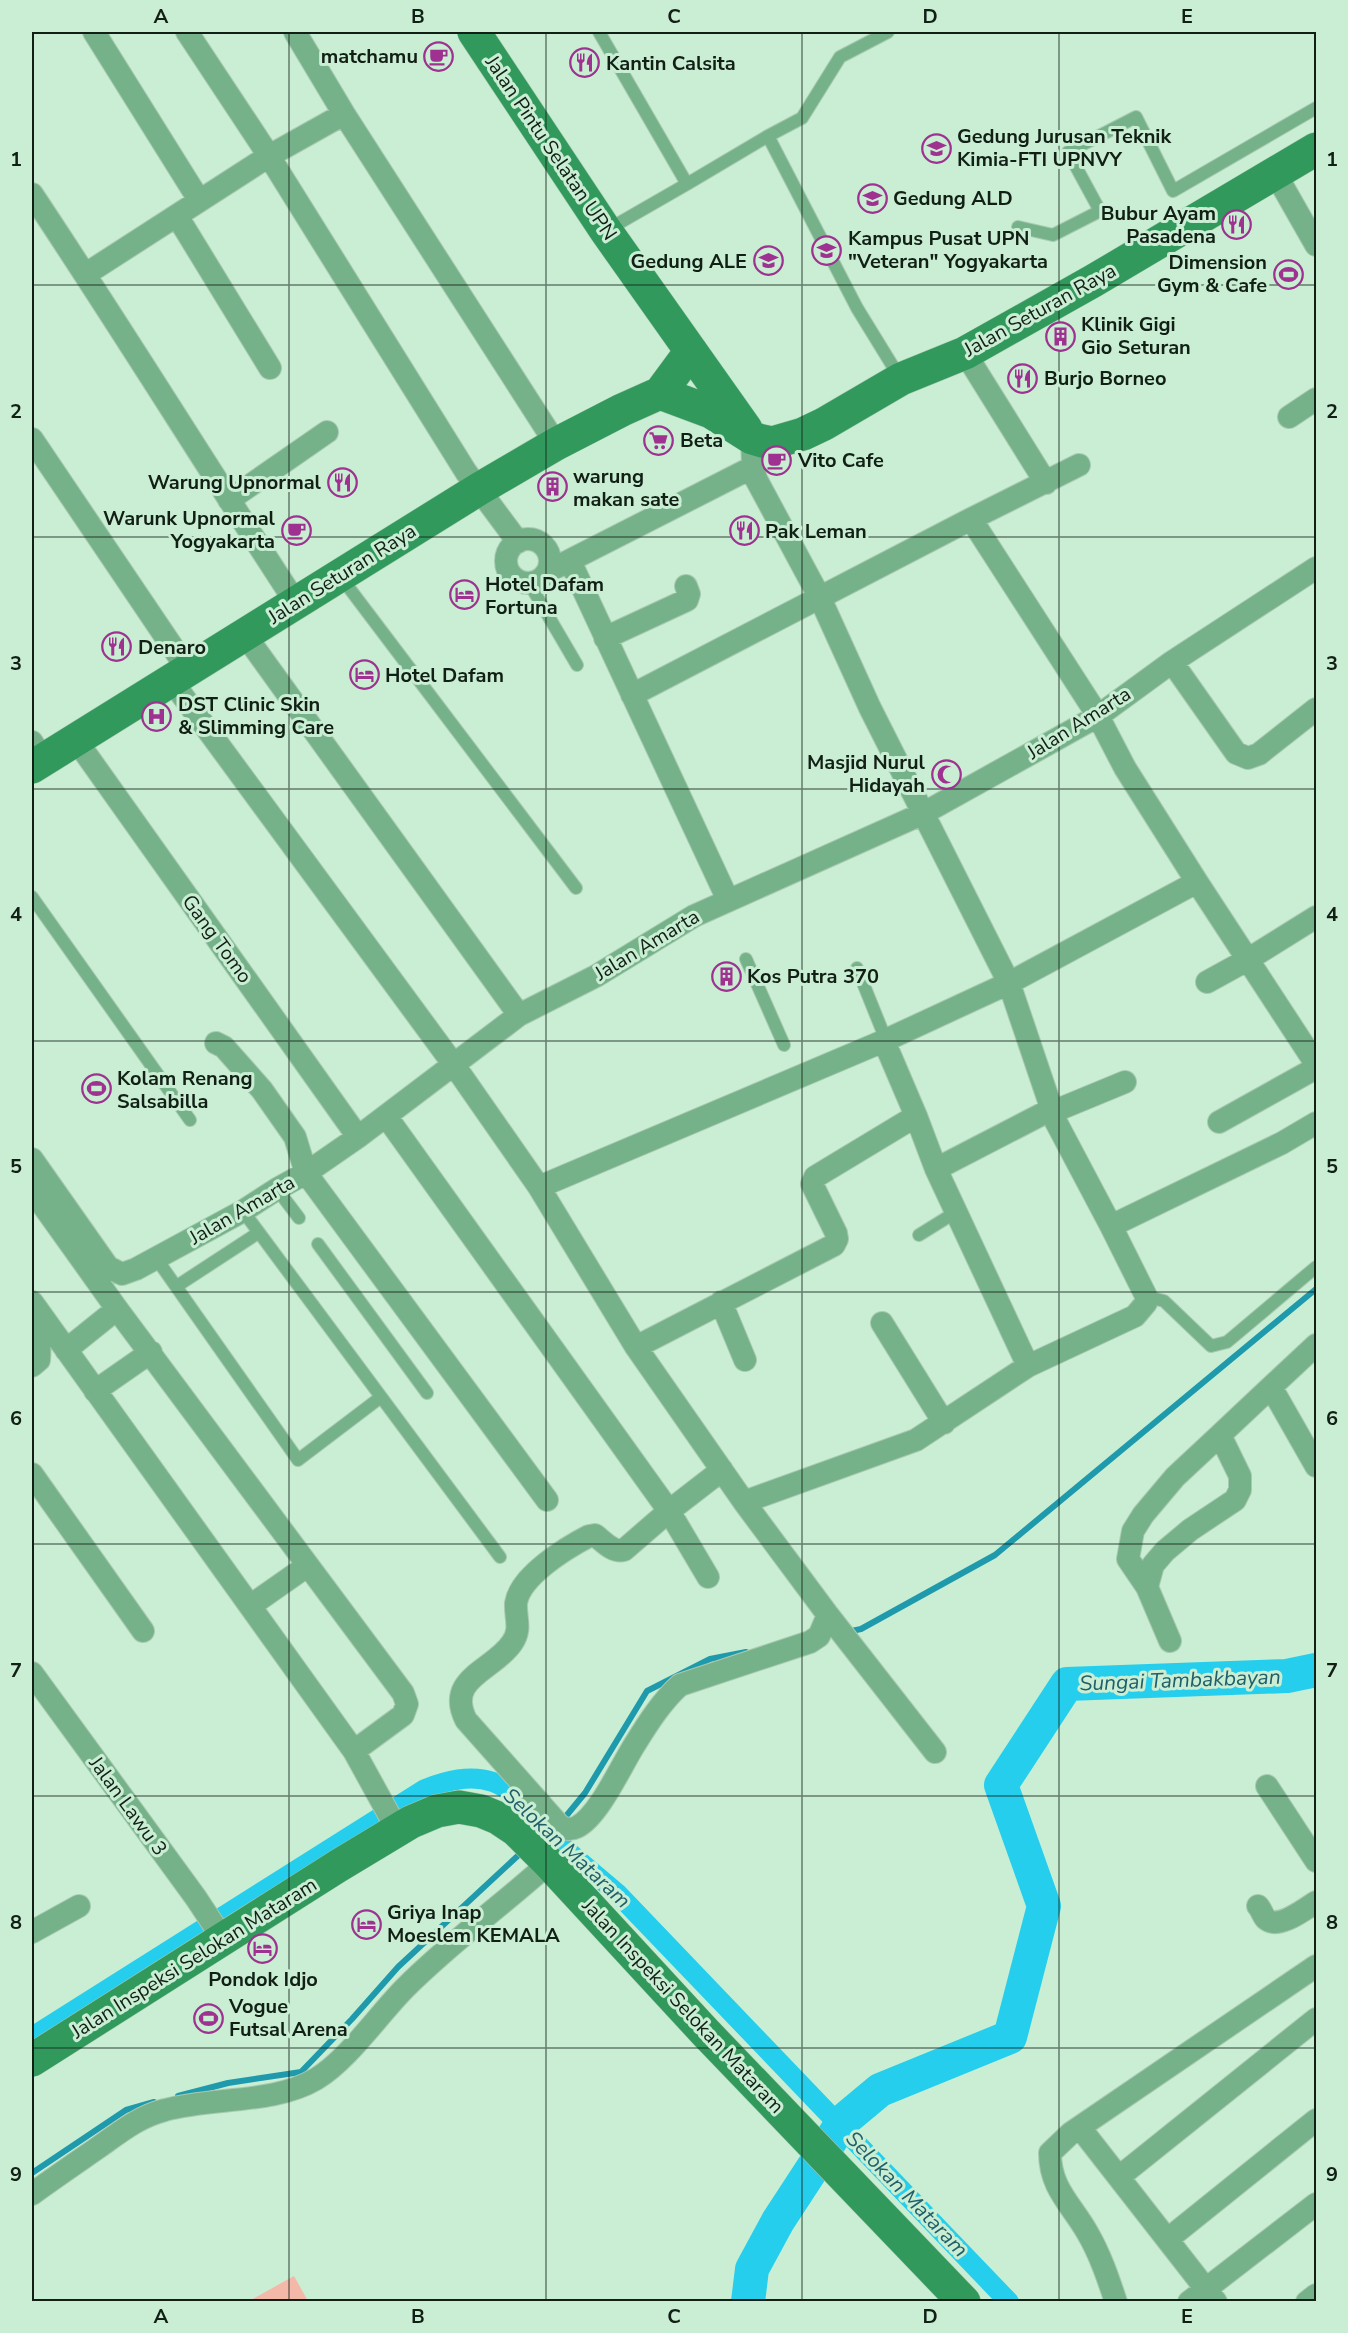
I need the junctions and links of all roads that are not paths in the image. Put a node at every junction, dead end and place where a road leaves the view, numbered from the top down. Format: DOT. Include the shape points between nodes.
graph roads {
  1 [pos="94,32"];
  2 [pos="187,32"];
  3 [pos="295,32"];
  4 [pos="474,32"];
  5 [pos="599,32"];
  6 [pos="888,32"];
  7 [pos="1317,108"];
  8 [pos="344,114"];
  9 [pos="768,136"];
  10 [pos="1317,149"];
  11 [pos="269,156"];
  12 [pos="1275,173"];
  13 [pos="687,184"];
  14 [pos="32,194"];
  15 [pos="199,200"];
  16 [pos="177,216"];
  17 [pos="1018,227"];
  18 [pos="606,231"];
  19 [pos="1317,245"];
  20 [pos="86,274"];
  21 [pos="691,351"];
  22 [pos="965,353"];
  23 [pos="270,368"];
  24 [pos="901,379"];
  25 [pos="660,393"];
  26 [pos="1317,399"];
  27 [pos="1289,417"];
  28 [pos="327,432"];
  29 [pos="32,439"];
  30 [pos="556,444"];
  31 [pos="752,452"];
  32 [pos="1080,465"];
  33 [pos="1046,483"];
  34 [pos="479,489"];
  35 [pos="229,500"];
  36 [pos="971,519"];
  37 [pos="518,542"];
  38 [pos="570,561"];
  39 [pos="1317,568"];
  40 [pos="339,576"];
  41 [pos="538,577"];
  42 [pos="686,586"];
  43 [pos="820,598"];
  44 [pos="296,603"];
  45 [pos="245,635"];
  46 [pos="605,638"];
  47 [pos="1172,662"];
  48 [pos="577,665"];
  49 [pos="179,675"];
  50 [pos="632,695"];
  51 [pos="1098,716"];
  52 [pos="1313,718"];
  53 [pos="76,740"];
  54 [pos="35,756"];
  55 [pos="924,813"];
  56 [pos="1197,882"];
  57 [pos="576,888"];
  58 [pos="32,897"];
  59 [pos="728,900"];
  60 [pos="1317,917"];
  61 [pos="746,959"];
  62 [pos="1247,960"];
  63 [pos="857,968"];
  64 [pos="1207,982"];
  65 [pos="1009,983"];
  66 [pos="519,1015"];
  67 [pos="885,1041"];
  68 [pos="216,1043"];
  69 [pos="784,1045"];
  70 [pos="454,1065"];
  71 [pos="1317,1066"];
  72 [pos="1125,1082"];
  73 [pos="1052,1109"];
  74 [pos="386,1116"];
  75 [pos="916,1116"];
  76 [pos="190,1119"];
  77 [pos="1219,1122"];
  78 [pos="1317,1124"];
  79 [pos="358,1137"];
  80 [pos="32,1159"];
  81 [pos="936,1170"];
  82 [pos="306,1173"];
  83 [pos="539,1187"];
  84 [pos="277,1189"];
  85 [pos="32,1190"];
  86 [pos="243,1211"];
  87 [pos="956,1212"];
  88 [pos="299,1218"];
  89 [pos="1111,1226"];
  90 [pos="258,1233"];
  91 [pos="919,1235"];
  92 [pos="318,1245"];
  93 [pos="156,1258"];
  94 [pos="1317,1267"];
  95 [pos="177,1286"];
  96 [pos="32,1302"];
  97 [pos="721,1302"];
  98 [pos="1146,1303"];
  99 [pos="117,1309"];
  100 [pos="882,1323"];
  101 [pos="32,1326"];
  102 [pos="1317,1345"];
  103 [pos="636,1347"];
  104 [pos="66,1350"];
  105 [pos="151,1352"];
  106 [pos="745,1360"];
  107 [pos="32,1366"];
  108 [pos="1028,1366"];
  109 [pos="1271,1387"];
  110 [pos="95,1391"];
  111 [pos="427,1393"];
  112 [pos="381,1397"];
  113 [pos="944,1423"];
  114 [pos="1220,1435"];
  115 [pos="1317,1466"];
  116 [pos="722,1470"];
  117 [pos="32,1474"];
  118 [pos="547,1500"];
  119 [pos="744,1502"];
  120 [pos="669,1511"];
  121 [pos="500,1557"];
  122 [pos="307,1566"];
  123 [pos="708,1577"];
  124 [pos="1148,1587"];
  125 [pos="250,1606"];
  126 [pos="833,1622"];
  127 [pos="143,1631"];
  128 [pos="1170,1641"];
  129 [pos="32,1673"];
  130 [pos="354,1750"];
  131 [pos="935,1752"];
  132 [pos="1267,1786"];
  133 [pos="394,1824"];
  134 [pos="533,1832"];
  135 [pos="1317,1861"];
  136 [pos="1317,1902"];
  137 [pos="80,1906"];
  138 [pos="1258,1906"];
  139 [pos="32,1932"];
  140 [pos="220,1935"];
  141 [pos="1317,1966"];
  142 [pos="1317,2019"];
  143 [pos="32,2060"];
  144 [pos="1317,2120"];
  145 [pos="1081,2129"];
  146 [pos="1119,2177"];
  147 [pos="32,2194"];
  148 [pos="1317,2204"];
  149 [pos="1168,2239"];
  150 [pos="1317,2295"];
  151 [pos="1204,2297"];
  152 [pos="964,2301"];
  153 [pos="1116,2301"];
  154 [pos="1307,2301"];
  1 -- 15 [label="street"];
  2 -- 11 [label="street"];
  3 -- 8 [label="street"];
  4 -- 18 [label="main road, Jalan Pintu Selatan UPN"];
  5 -- 13 [label="lane"];
  6 -- 9 [label="lane" via="840,57 802,118"];
  7 -- 17 [label="lane" via="1173,191 1136,117 1068,152 1100,212 1053,235"];
  8 -- 11 [label="street"];
  8 -- 30 [label="street"];
  9 -- 13 [label="lane"];
  9 -- 24 [label="lane" via="857,308"];
  10 -- 12 [label="main road, Jalan Seturan Raya"];
  11 -- 15 [label="street"];
  11 -- 34 [label="street"];
  12 -- 19 [label="street"];
  12 -- 22 [label="main road, Jalan Seturan Raya"];
  13 -- 18 [label="lane"];
  14 -- 20 [label="street"];
  15 -- 16 [label="street"];
  16 -- 20 [label="street"];
  16 -- 23 [label="street"];
  18 -- 21 [label="main road, Jalan Pintu Selatan UPN"];
  20 -- 35 [label="street"];
  21 -- 25 [label="main road, Jalan Seturan Raya"];
  21 -- 31 [label="main road"];
  22 -- 24 [label="main road, Jalan Seturan Raya"];
  22 -- 33 [label="street"];
  24 -- 31 [label="main road, Jalan Seturan Raya" via="824,424"];
  25 -- 30 [label="main road, Jalan Seturan Raya"];
  25 -- 31 [label="main road, Jalan Seturan Raya" via="711,412"];
  26 -- 27 [label="street"];
  28 -- 35 [label="street"];
  29 -- 49 [label="street"];
  30 -- 34 [label="main road, Jalan Seturan Raya"];
  31 -- 38 [label="street"];
  31 -- 43 [label="street" via="756,479"];
  32 -- 33 [label="street"];
  33 -- 36 [label="street"];
  34 -- 37 [label="street"];
  34 -- 40 [label="main road, Jalan Seturan Raya"];
  35 -- 44 [label="street"];
  36 -- 43 [label="street"];
  36 -- 51 [label="street"];
  37 -- 41 [label="street" via="532,540 543,546 549,559"];
  37 -- 41 [label="street" via="508,552 507,567 515,579"];
  38 -- 41 [label="street"];
  38 -- 46 [label="street"];
  39 -- 47 [label="street, Jalan Amarta"];
  40 -- 44 [label="main road, Jalan Seturan Raya"];
  40 -- 57 [label="lane"];
  41 -- 48 [label="lane"];
  42 -- 46 [label="street" via="687,600"];
  43 -- 50 [label="street"];
  43 -- 55 [label="street"];
  44 -- 45 [label="main road, Jalan Seturan Raya"];
  45 -- 49 [label="main road, Jalan Seturan Raya"];
  45 -- 66 [label="street"];
  46 -- 50 [label="street"];
  47 -- 51 [label="street, Jalan Amarta"];
  47 -- 52 [label="street" via="1236,753 1248,758"];
  49 -- 53 [label="main road, Jalan Seturan Raya"];
  49 -- 70 [label="street"];
  50 -- 59 [label="street"];
  51 -- 55 [label="street, Jalan Amarta"];
  51 -- 56 [label="street" via="1125,768"];
  53 -- 54 [label="main road, Jalan Seturan Raya"];
  53 -- 79 [label="street, Gang Tomo"];
  55 -- 59 [label="street, Jalan Amarta"];
  55 -- 65 [label="street"];
  56 -- 62 [label="street"];
  56 -- 65 [label="street"];
  58 -- 76 [label="lane"];
  59 -- 66 [label="street, Jalan Amarta"];
  60 -- 62 [label="street"];
  61 -- 69 [label="lane"];
  62 -- 64 [label="street"];
  62 -- 71 [label="street"];
  63 -- 67 [label="lane"];
  65 -- 67 [label="street"];
  65 -- 73 [label="street"];
  66 -- 70 [label="street, Jalan Amarta"];
  67 -- 75 [label="street"];
  67 -- 83 [label="street"];
  68 -- 82 [label="street" via="262,1090 295,1137"];
  70 -- 74 [label="street, Jalan Amarta"];
  70 -- 83 [label="street"];
  71 -- 77 [label="street"];
  72 -- 73 [label="street"];
  73 -- 81 [label="street"];
  73 -- 89 [label="street"];
  74 -- 79 [label="street, Jalan Amarta"];
  74 -- 120 [label="street"];
  75 -- 81 [label="street"];
  75 -- 97 [label="street" via="815,1177 812,1184 836,1233 834,1245"];
  78 -- 89 [label="street"];
  79 -- 82 [label="street, Jalan Amarta"];
  80 -- 93 [label="street, Jalan Amarta" via="108,1267 122,1274"];
  81 -- 87 [label="street"];
  82 -- 84 [label="street, Jalan Amarta"];
  82 -- 118 [label="street"];
  83 -- 103 [label="street"];
  84 -- 86 [label="street, Jalan Amarta"];
  84 -- 88 [label="lane"];
  85 -- 99 [label="street"];
  86 -- 90 [label="lane"];
  86 -- 93 [label="street, Jalan Amarta"];
  87 -- 91 [label="lane"];
  87 -- 108 [label="street"];
  89 -- 98 [label="street"];
  90 -- 95 [label="lane"];
  90 -- 112 [label="lane"];
  92 -- 111 [label="lane"];
  93 -- 95 [label="lane"];
  94 -- 98 [label="lane" via="1227,1342 1218,1345 1211,1346 1164,1301"];
  95 -- 112 [label="lane" via="298,1460"];
  96 -- 104 [label="street"];
  97 -- 103 [label="street"];
  97 -- 106 [label="street"];
  98 -- 108 [label="street" via="1135,1316"];
  99 -- 104 [label="street"];
  99 -- 105 [label="street"];
  100 -- 113 [label="street"];
  101 -- 107 [label="street" via="40,1347 39,1360"];
  102 -- 109 [label="street"];
  103 -- 116 [label="street"];
  104 -- 110 [label="street"];
  105 -- 110 [label="street"];
  105 -- 122 [label="street"];
  108 -- 113 [label="street"];
  109 -- 114 [label="street"];
  109 -- 115 [label="street"];
  110 -- 125 [label="street"];
  112 -- 121 [label="lane"];
  113 -- 119 [label="street" via="916,1440"];
  114 -- 124 [label="street" via="1175,1477 1133,1531 1128,1559"];
  114 -- 124 [label="street" via="1240,1476 1240,1490 1235,1500 1165,1551 1153,1565"];
  116 -- 119 [label="street"];
  116 -- 120 [label="street"];
  117 -- 127 [label="street"];
  119 -- 126 [label="street"];
  120 -- 123 [label="street"];
  120 -- 134 [label="street" via="624,1550 618,1552 596,1535 589,1536 544,1565 522,1587 516,1603 518,1630 513,1642 465,1685 460,1696 466,1720"];
  122 -- 125 [label="street"];
  122 -- 130 [label="street" via="403,1693 407,1704 403,1715"];
  124 -- 128 [label="street"];
  125 -- 130 [label="street"];
  126 -- 131 [label="street"];
  126 -- 134 [label="street" via="810,1642 680,1685 636,1742 603,1799 583,1823"];
  129 -- 140 [label="street, Jalan Lawu 3"];
  130 -- 133 [label="street"];
  132 -- 135 [label="street"];
  133 -- 134 [label="main road, Jalan Inspeksi Selokan Mataram" via="459,1807 481,1810"];
  133 -- 140 [label="main road, Jalan Inspeksi Selokan Mataram"];
  134 -- 147 [label="street" via="404,1989 340,2059 317,2078 273,2094 188,2105 135,2121"];
  134 -- 152 [label="main road, Jalan Inspeksi Selokan Mataram" via="705,2032"];
  136 -- 138 [label="street" via="1274,1923 1267,1920"];
  137 -- 139 [label="street"];
  140 -- 143 [label="main road, Jalan Inspeksi Selokan Mataram"];
  141 -- 145 [label="street"];
  142 -- 146 [label="street"];
  144 -- 149 [label="street"];
  145 -- 146 [label="street"];
  145 -- 153 [label="street" via="1050,2153 1050,2171 1088,2232"];
  146 -- 149 [label="street"];
  148 -- 151 [label="street"];
  149 -- 151 [label="street"];
  150 -- 154 [label="street"];
}
